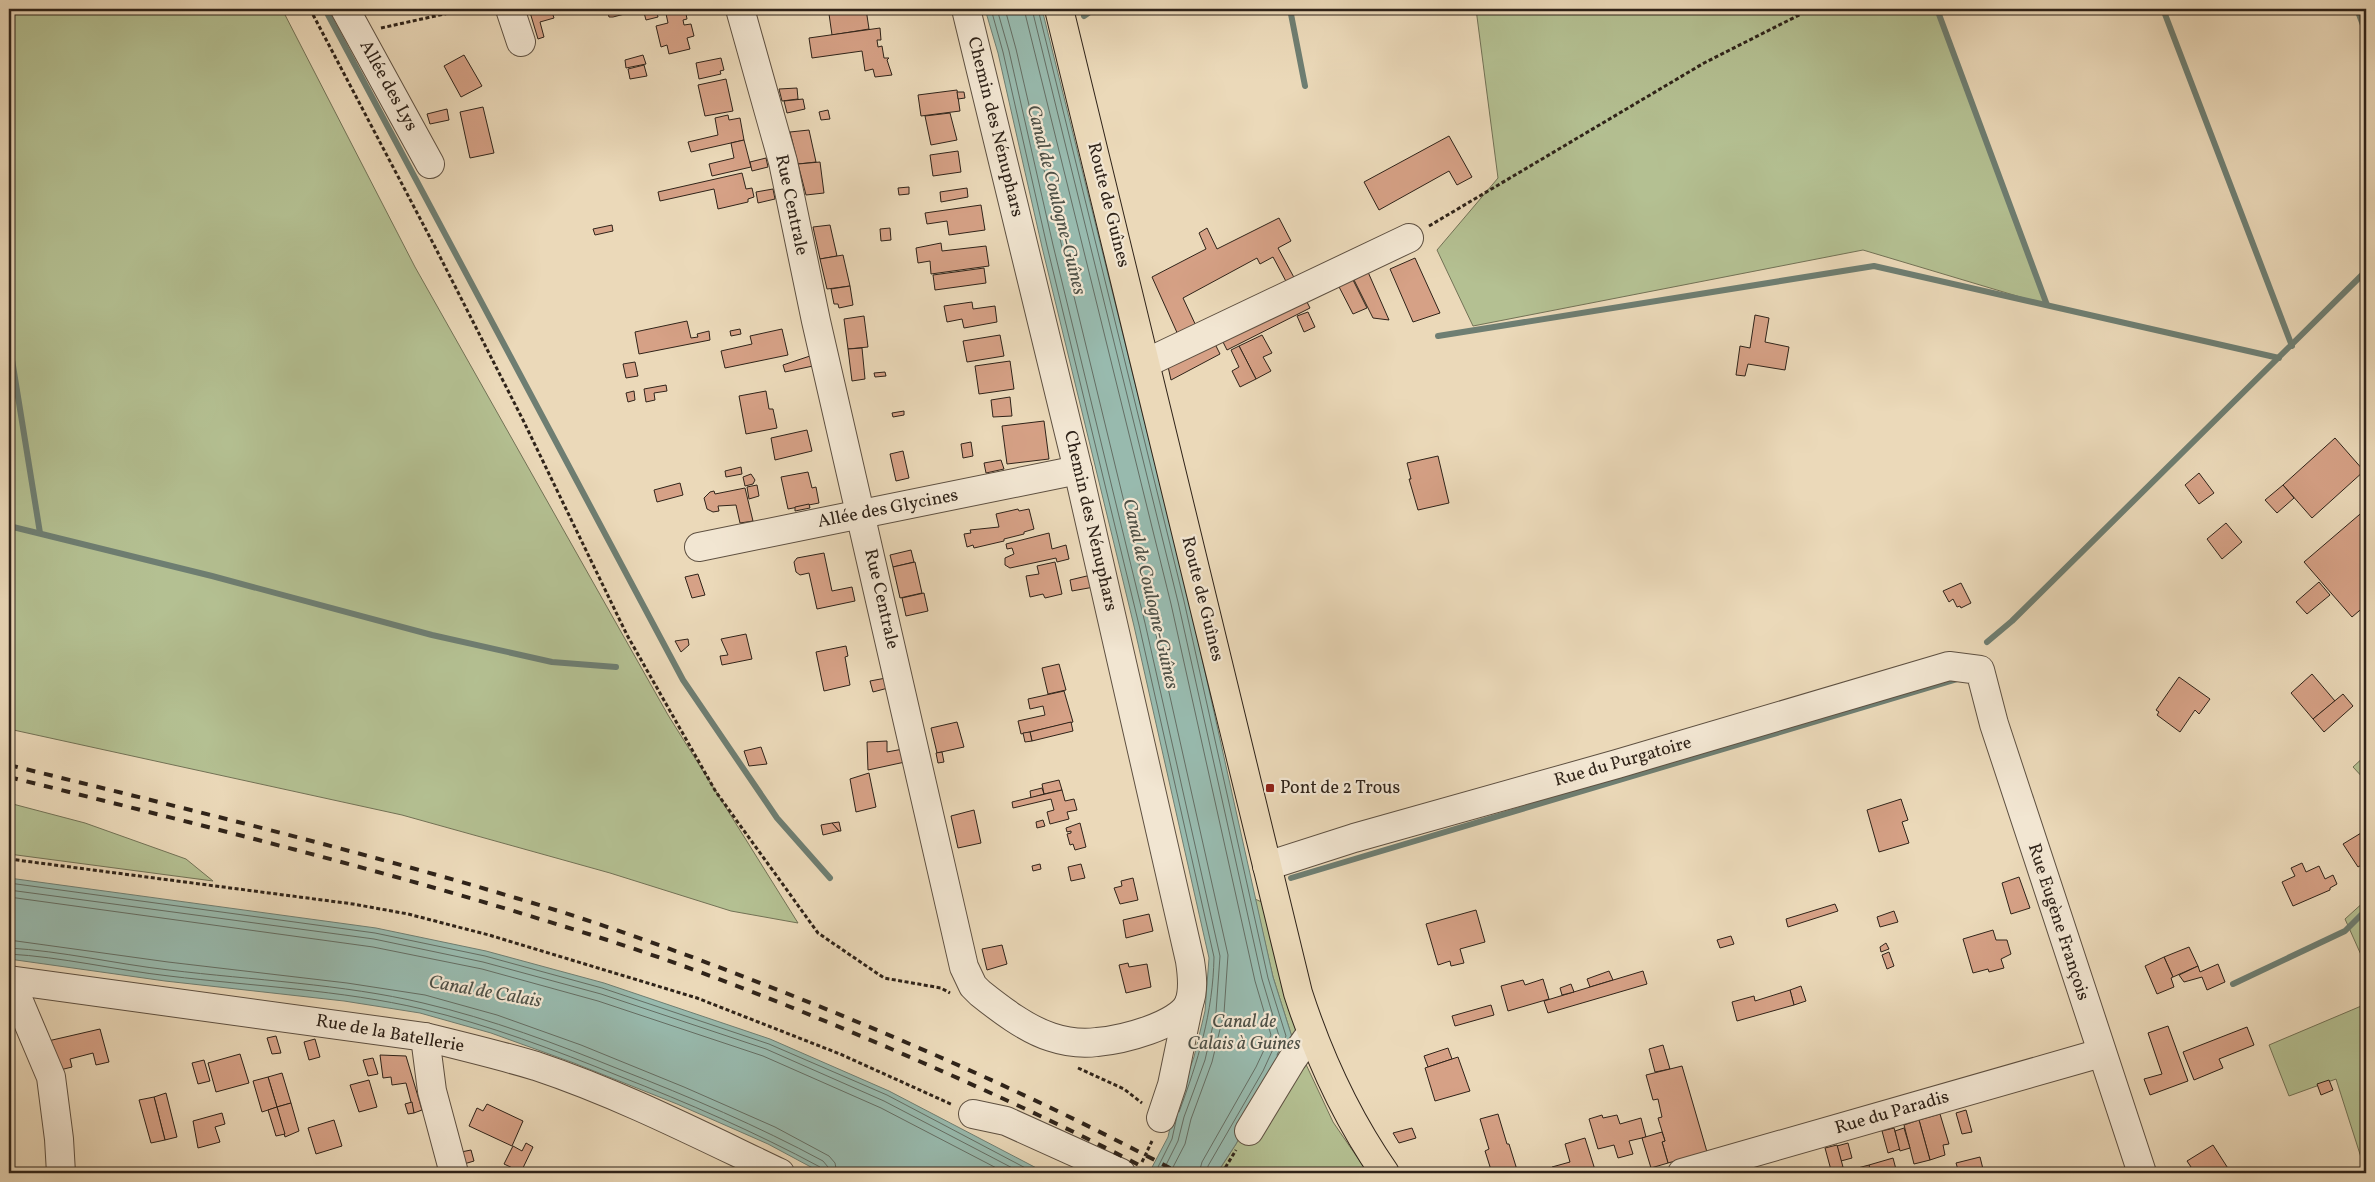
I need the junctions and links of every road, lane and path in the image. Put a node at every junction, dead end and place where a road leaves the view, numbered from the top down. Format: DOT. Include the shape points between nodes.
graph roads {
  1 [pos="310,9"];
  2 [pos="345,9"];
  3 [pos="467,9"];
  4 [pos="510,9"];
  5 [pos="740,9"];
  6 [pos="966,9"];
  7 [pos="1059,9"];
  8 [pos="1811,9"];
  9 [pos="359,34"];
  10 [pos="521,42"];
  11 [pos="430,164"];
  12 [pos="1409,238"];
  13 [pos="1146,363"];
  14 [pos="1078,470"];
  15 [pos="862,514"];
  16 [pos="698,547"];
  17 [pos="1980,670"];
  18 [pos="9,859"];
  19 [pos="1266,866"];
  20 [pos="9,980"];
  21 [pos="941,988"];
  22 [pos="1189,1003"];
  23 [pos="1311,1033"];
  24 [pos="425,1037"];
  25 [pos="2101,1053"];
  26 [pos="973,1114"];
  27 [pos="1161,1118"];
  28 [pos="1249,1131"];
  29 [pos="1129,1171"];
  30 [pos="61,1173"];
  31 [pos="454,1173"];
  32 [pos="780,1173"];
  33 [pos="1385,1173"];
  34 [pos="1682,1173"];
  35 [pos="2142,1173"];
  1 -- 21 [label="path" via="483,341 627,635 716,792 818,933 884,978"];
  2 -- 9 [label="street, Allée des Lys"];
  3 -- 9 [label="path"];
  4 -- 10 [label="street"];
  5 -- 15 [label="street, Rue Centrale" via="783,162 816,321"];
  6 -- 14 [label="street, Chemin des Nénuphars"];
  7 -- 13 [label="main road, Route de Guînes"];
  8 -- 12 [label="path" via="1704,63"];
  9 -- 11 [label="street, Allée des Lys"];
  12 -- 13 [label="street"];
  13 -- 19 [label="main road, Route de Guînes"];
  14 -- 15 [label="street, Allée des Glycines"];
  14 -- 22 [label="street, Chemin des Nénuphars" via="1188,950 1192,973"];
  15 -- 16 [label="street, Allée des Glycines"];
  15 -- 22 [label="street, Rue Centrale" via="968,977 973,986 1042,1034 1084,1043 1111,1040 1163,1024 1176,1018"];
  17 -- 19 [label="street, Rue du Purgatoire" via="1949,666"];
  17 -- 25 [label="street, Rue Eugène François" via="1994,724"];
  18 -- 26 [label="path" via="353,904 475,931 697,998 840,1054"];
  19 -- 23 [label="main road, Route de Guînes"];
  20 -- 24 [label="street, Rue de la Batellerie"];
  20 -- 30 [label="street" via="51,1077"];
  22 -- 27 [label="street, Chemin des Nénuphars" via="1172,1085"];
  23 -- 28 [label="street"];
  23 -- 33 [label="main road, Route de Guînes" via="1338,1096"];
  24 -- 31 [label="street" via="432,1091"];
  24 -- 32 [label="street, Rue de la Batellerie" via="569,1079 647,1110"];
  25 -- 34 [label="street, Rue du Paradis"];
  25 -- 35 [label="street, Rue Eugène François"];
  26 -- 29 [label="street" via="1006,1122"];
  27 -- 29 [label="path"];
}
